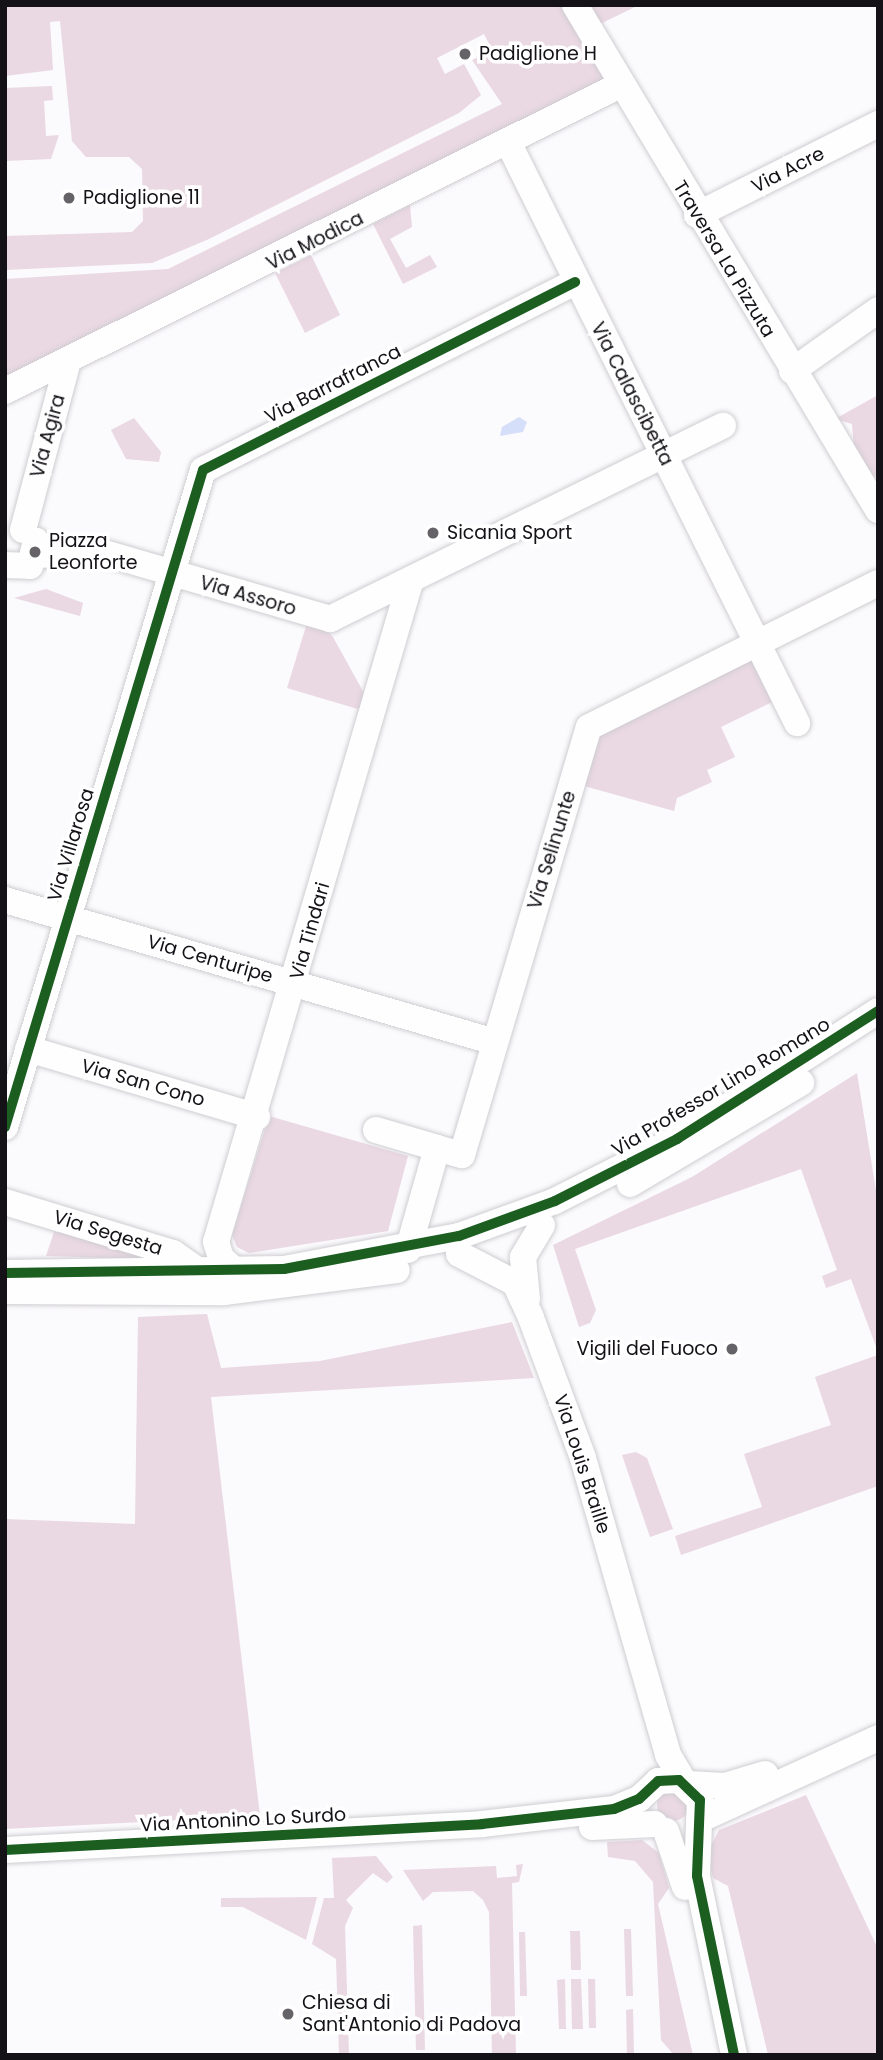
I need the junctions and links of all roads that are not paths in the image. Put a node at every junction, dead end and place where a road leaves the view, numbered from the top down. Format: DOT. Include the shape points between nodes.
graph roads {
  1 [pos="575,5"];
  2 [pos="622,84"];
  3 [pos="878,124"];
  4 [pos="509,144"];
  5 [pos="698,215"];
  6 [pos="575,282"];
  7 [pos="878,310"];
  8 [pos="67,365"];
  9 [pos="792,371"];
  10 [pos="9,391"];
  11 [pos="55,410"];
  12 [pos="723,426"];
  13 [pos="662,456"];
  14 [pos="874,496"];
  15 [pos="19,524"];
  16 [pos="38,555"];
  17 [pos="171,573"];
  18 [pos="7,574"];
  19 [pos="411,579"];
  20 [pos="878,583"];
  21 [pos="758,642"];
  22 [pos="797,723"];
  23 [pos="5,900"];
  24 [pos="68,918"];
  25 [pos="295,984"];
  26 [pos="878,1011"];
  27 [pos="878,1033"];
  28 [pos="495,1042"];
  29 [pos="28,1049"];
  30 [pos="257,1117"];
  31 [pos="5,1128"];
  32 [pos="376,1130"];
  33 [pos="437,1148"];
  34 [pos="5,1202"];
  35 [pos="542,1225"];
  36 [pos="408,1250"];
  37 [pos="459,1254"];
  38 [pos="5,1273"];
  39 [pos="238,1273"];
  40 [pos="205,1275"];
  41 [pos="5,1291"];
  42 [pos="531,1318"];
  43 [pos="627,1611"];
  44 [pos="866,1743"];
  45 [pos="686,1783"];
  46 [pos="647,1792"];
  47 [pos="698,1822"];
  48 [pos="482,1824"];
  49 [pos="661,1827"];
  50 [pos="5,1850"];
  51 [pos="717,1985"];
  52 [pos="734,2055"];
  1 -- 2 [label="street, Traversa La Pizzuta"];
  2 -- 4 [label="street, Via Modica"];
  2 -- 5 [label="street, Traversa La Pizzuta"];
  3 -- 5 [label="street, Via Acre"];
  4 -- 6 [label="street, Via Calascibetta"];
  4 -- 8 [label="street, Via Modica"];
  5 -- 9 [label="street, Traversa La Pizzuta"];
  6 -- 13 [label="street, Via Calascibetta"];
  6 -- 17 [label="street, Via Barrafranca" via="203,470"];
  7 -- 9 [label="street"];
  8 -- 10 [label="street, Via Modica"];
  8 -- 11 [label="street, Via Agira"];
  9 -- 14 [label="street, Traversa La Pizzuta"];
  10 -- 11 [label="street" via="34,396"];
  11 -- 15 [label="street, Via Agira"];
  12 -- 13 [label="street, Via Assoro"];
  13 -- 19 [label="street, Via Assoro"];
  13 -- 21 [label="street, Via Calascibetta"];
  15 -- 16 [label="street" via="37,542"];
  16 -- 17 [label="street, Via Assoro" via="102,552"];
  16 -- 18 [label="street" via="30,566"];
  17 -- 19 [label="street, Via Assoro" via="330,619"];
  17 -- 24 [label="street, Via Villarosa"];
  19 -- 25 [label="street, Via Tindari"];
  20 -- 21 [label="street, Via Selinunte"];
  21 -- 22 [label="street, Via Calascibetta"];
  21 -- 28 [label="street, Via Selinunte" via="589,727"];
  23 -- 24 [label="street, Via Centuripe"];
  24 -- 25 [label="street, Via Centuripe"];
  24 -- 29 [label="street, Via Villarosa"];
  25 -- 28 [label="street, Via Centuripe"];
  25 -- 30 [label="street, Via Tindari"];
  26 -- 36 [label="street, Via Professor Lino Romano" via="689,1132 596,1182"];
  27 -- 35 [label="street, Via Professor Lino Romano" via="684,1157"];
  28 -- 33 [label="street, Via Selinunte" via="462,1155"];
  29 -- 30 [label="street, Via San Cono"];
  29 -- 31 [label="street, Via Villarosa"];
  30 -- 39 [label="street, Via Tindari" via="216,1242 221,1258"];
  32 -- 33 [label="street"];
  33 -- 36 [label="street"];
  34 -- 40 [label="street, Via Segesta" via="173,1253"];
  35 -- 37 [label="street, Via Professor Lino Romano"];
  35 -- 42 [label="street" via="528,1242 520,1273"];
  36 -- 39 [label="street, Via Professor Lino Romano"];
  37 -- 41 [label="street, Via Professor Lino Romano" via="358,1278 262,1290"];
  37 -- 42 [label="street" via="515,1283"];
  38 -- 40 [label="street, Via Professor Lino Romano"];
  39 -- 40 [label="street, Via Professor Lino Romano"];
  42 -- 43 [label="street, Via Louis Braille" via="583,1458"];
  43 -- 45 [label="street" via="668,1755"];
  43 -- 46 [label="street" via="652,1752"];
  44 -- 45 [label="street" via="726,1786"];
  44 -- 47 [label="street"];
  45 -- 46 [label="street" via="663,1779"];
  45 -- 47 [label="street" via="700,1800"];
  46 -- 48 [label="street" via="614,1809"];
  46 -- 49 [label="street"];
  47 -- 49 [label="street" via="686,1832"];
  47 -- 51 [label="street" via="696,1877"];
  48 -- 49 [label="street" via="556,1830"];
  48 -- 50 [label="street, Via Antonino Lo Surdo"];
  49 -- 51 [label="street"];
  51 -- 52 [label="street"];
}
